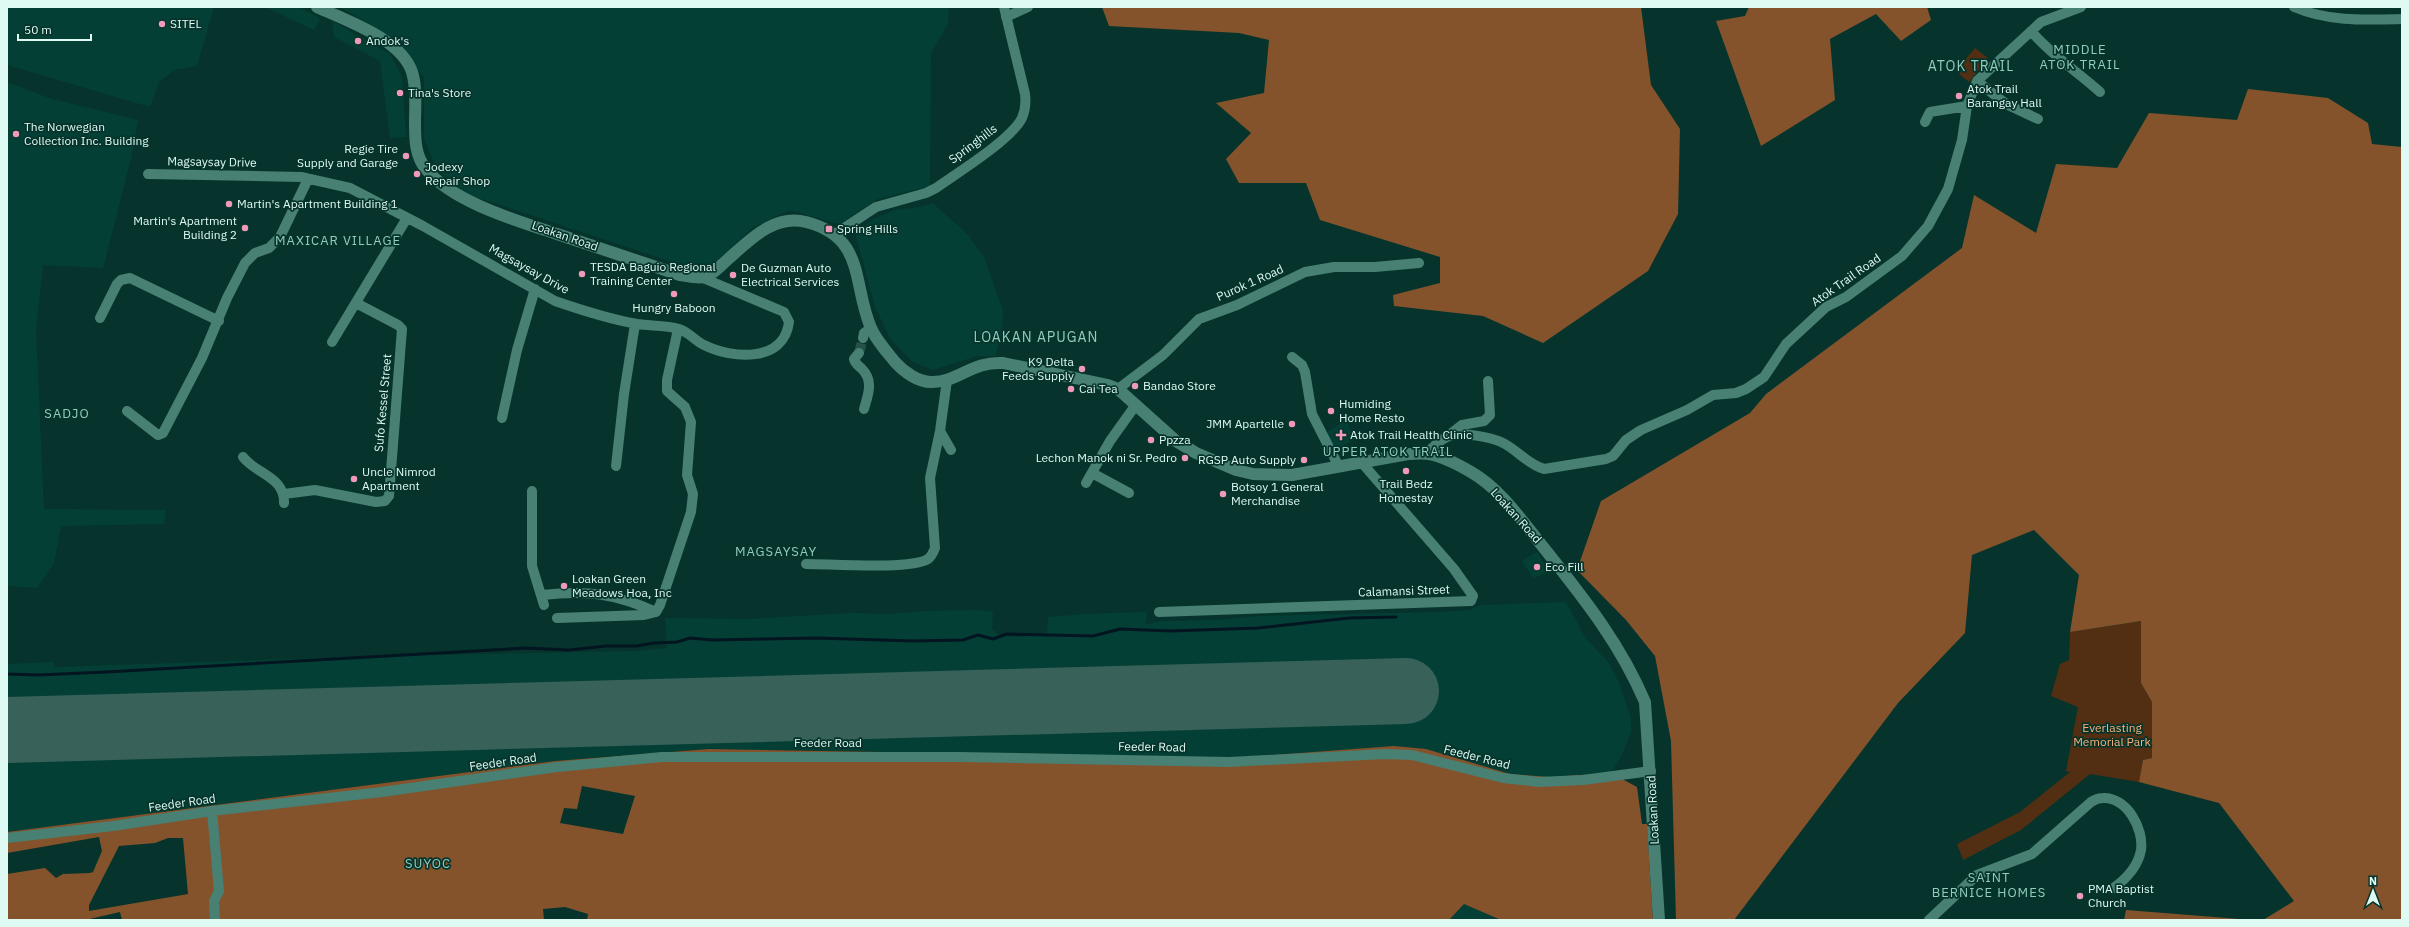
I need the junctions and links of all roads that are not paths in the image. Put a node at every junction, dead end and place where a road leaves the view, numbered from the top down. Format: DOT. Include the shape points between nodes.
graph roads {
  1 [pos="317,7"];
  2 [pos="1028,7"];
  3 [pos="2081,7"];
  4 [pos="2294,7"];
  5 [pos="1005,12"];
  6 [pos="2402,19"];
  7 [pos="2031,31"];
  8 [pos="1977,81"];
  9 [pos="2100,92"];
  10 [pos="1966,106"];
  11 [pos="2038,119"];
  12 [pos="1925,122"];
  13 [pos="148,174"];
  14 [pos="308,178"];
  15 [pos="407,218"];
  16 [pos="835,234"];
  17 [pos="1419,263"];
  18 [pos="703,278"];
  19 [pos="535,289"];
  20 [pos="356,303"];
  21 [pos="100,318"];
  22 [pos="219,321"];
  23 [pos="635,324"];
  24 [pos="871,328"];
  25 [pos="678,329"];
  26 [pos="863,338"];
  27 [pos="332,342"];
  28 [pos="859,353"];
  29 [pos="1292,357"];
  30 [pos="947,380"];
  31 [pos="1488,381"];
  32 [pos="1118,389"];
  33 [pos="1134,406"];
  34 [pos="864,409"];
  35 [pos="127,411"];
  36 [pos="502,418"];
  37 [pos="940,431"];
  38 [pos="1448,436"];
  39 [pos="951,450"];
  40 [pos="1425,454"];
  41 [pos="243,457"];
  42 [pos="1362,463"];
  43 [pos="616,466"];
  44 [pos="1339,467"];
  45 [pos="1092,473"];
  46 [pos="1086,483"];
  47 [pos="532,491"];
  48 [pos="1129,493"];
  49 [pos="806,564"];
  50 [pos="656,612"];
  51 [pos="1159,612"];
  52 [pos="557,618"];
  53 [pos="1651,771"];
  54 [pos="212,811"];
  55 [pos="7,838"];
  56 [pos="2112,889"];
  57 [pos="215,920"];
  58 [pos="1659,920"];
  59 [pos="1929,920"];
  1 -- 18 [label="main road, Loakan Road" via="344,18 380,38 401,54 408,63 415,89 416,147 425,169 442,186 509,218 680,275"];
  2 -- 5 [label="street"];
  3 -- 7 [label="street, Atok Trail Road" via="2041,22"];
  4 -- 6 [label="street" via="2330,19"];
  5 -- 16 [label="street, Springhills" via="1026,100 1024,114 1016,127 936,188 876,207"];
  7 -- 8 [label="street, Atok Trail Road"];
  7 -- 9 [label="street" via="2043,46"];
  8 -- 10 [label="street, Atok Trail Road"];
  8 -- 11 [label="street" via="2006,104"];
  10 -- 12 [label="street" via="1930,112"];
  10 -- 38 [label="street, Atok Trail Road" via="1962,140 1953,177 1928,226 1902,256 1846,297 1826,307 1786,344 1764,377 1746,389 1736,393 1714,395 1641,430 1626,440 1613,456 1561,467 1544,469 1534,466 1505,444 1489,438"];
  13 -- 14 [label="street, Magsaysay Drive"];
  14 -- 15 [label="street, Magsaysay Drive" via="350,188"];
  14 -- 22 [label="street" via="280,237 269,248 255,253 245,263 227,298"];
  15 -- 19 [label="street, Magsaysay Drive"];
  15 -- 20 [label="street"];
  16 -- 18 [label="main road, Loakan Road" via="821,226 804,222 779,222 763,230 713,274"];
  16 -- 24 [label="main road, Loakan Road" via="850,253 859,276"];
  17 -- 32 [label="street, Purok 1 Road" via="1327,268 1305,272 1238,305 1199,319 1163,355"];
  18 -- 25 [label="street, Magsaysay Drive" via="784,312 788,322 784,338 770,350 738,356 704,345 687,332"];
  19 -- 23 [label="street, Magsaysay Drive" via="555,301"];
  19 -- 36 [label="street" via="517,350"];
  20 -- 27 [label="street"];
  20 -- 41 [label="street, Sufo Kessel Street" via="398,325 402,330 389,496 376,502 315,490 284,499 268,475 248,464"];
  21 -- 22 [label="street" via="117,284 130,278"];
  22 -- 35 [label="street" via="164,433 153,432"];
  23 -- 25 [label="street, Magsaysay Drive"];
  23 -- 43 [label="street"];
  24 -- 26 [label="street" via="864,333"];
  24 -- 30 [label="main road, Loakan Road" via="900,367 916,378 932,382"];
  25 -- 50 [label="street" via="667,380 668,390 685,407 691,422 687,475 694,498"];
  28 -- 34 [label="street" via="854,359 855,363 869,377 870,385"];
  29 -- 44 [label="street" via="1302,365 1305,372 1312,414"];
  30 -- 32 [label="main road, Loakan Road" via="989,362 1095,382"];
  30 -- 37 [label="street"];
  31 -- 38 [label="street" via="1490,415 1484,421 1462,426"];
  32 -- 33 [label="main road, Loakan Road"];
  33 -- 44 [label="main road, Loakan Road" via="1176,442 1236,470 1253,474 1292,475"];
  33 -- 45 [label="street"];
  37 -- 39 [label="street"];
  37 -- 49 [label="street" via="930,478 935,548 928,559 910,565"];
  38 -- 40 [label="street"];
  40 -- 42 [label="main road, Loakan Road" via="1408,454"];
  40 -- 53 [label="main road, Loakan Road" via="1472,472 1500,495 1610,634 1645,702"];
  42 -- 44 [label="main road, Loakan Road"];
  42 -- 51 [label="street, Calamansi Street" via="1454,569 1471,592 1471,601"];
  45 -- 46 [label="street"];
  45 -- 48 [label="street"];
  47 -- 50 [label="street" via="532,566 543,600 567,592 599,593"];
  50 -- 52 [label="street" via="644,615"];
  53 -- 54 [label="street, Feeder Road" via="1583,780 1538,782 1503,778 1412,755 1385,754 1229,762 690,756 557,767 382,792"];
  53 -- 58 [label="main road, Loakan Road"];
  54 -- 55 [label="street, Feeder Road"];
  54 -- 57 [label="street" via="219,891 214,901"];
  56 -- 59 [label="street" via="2124,881 2141,850 2139,834 2131,814 2119,802 2103,798 2091,802 2032,854 1977,875"];
}
